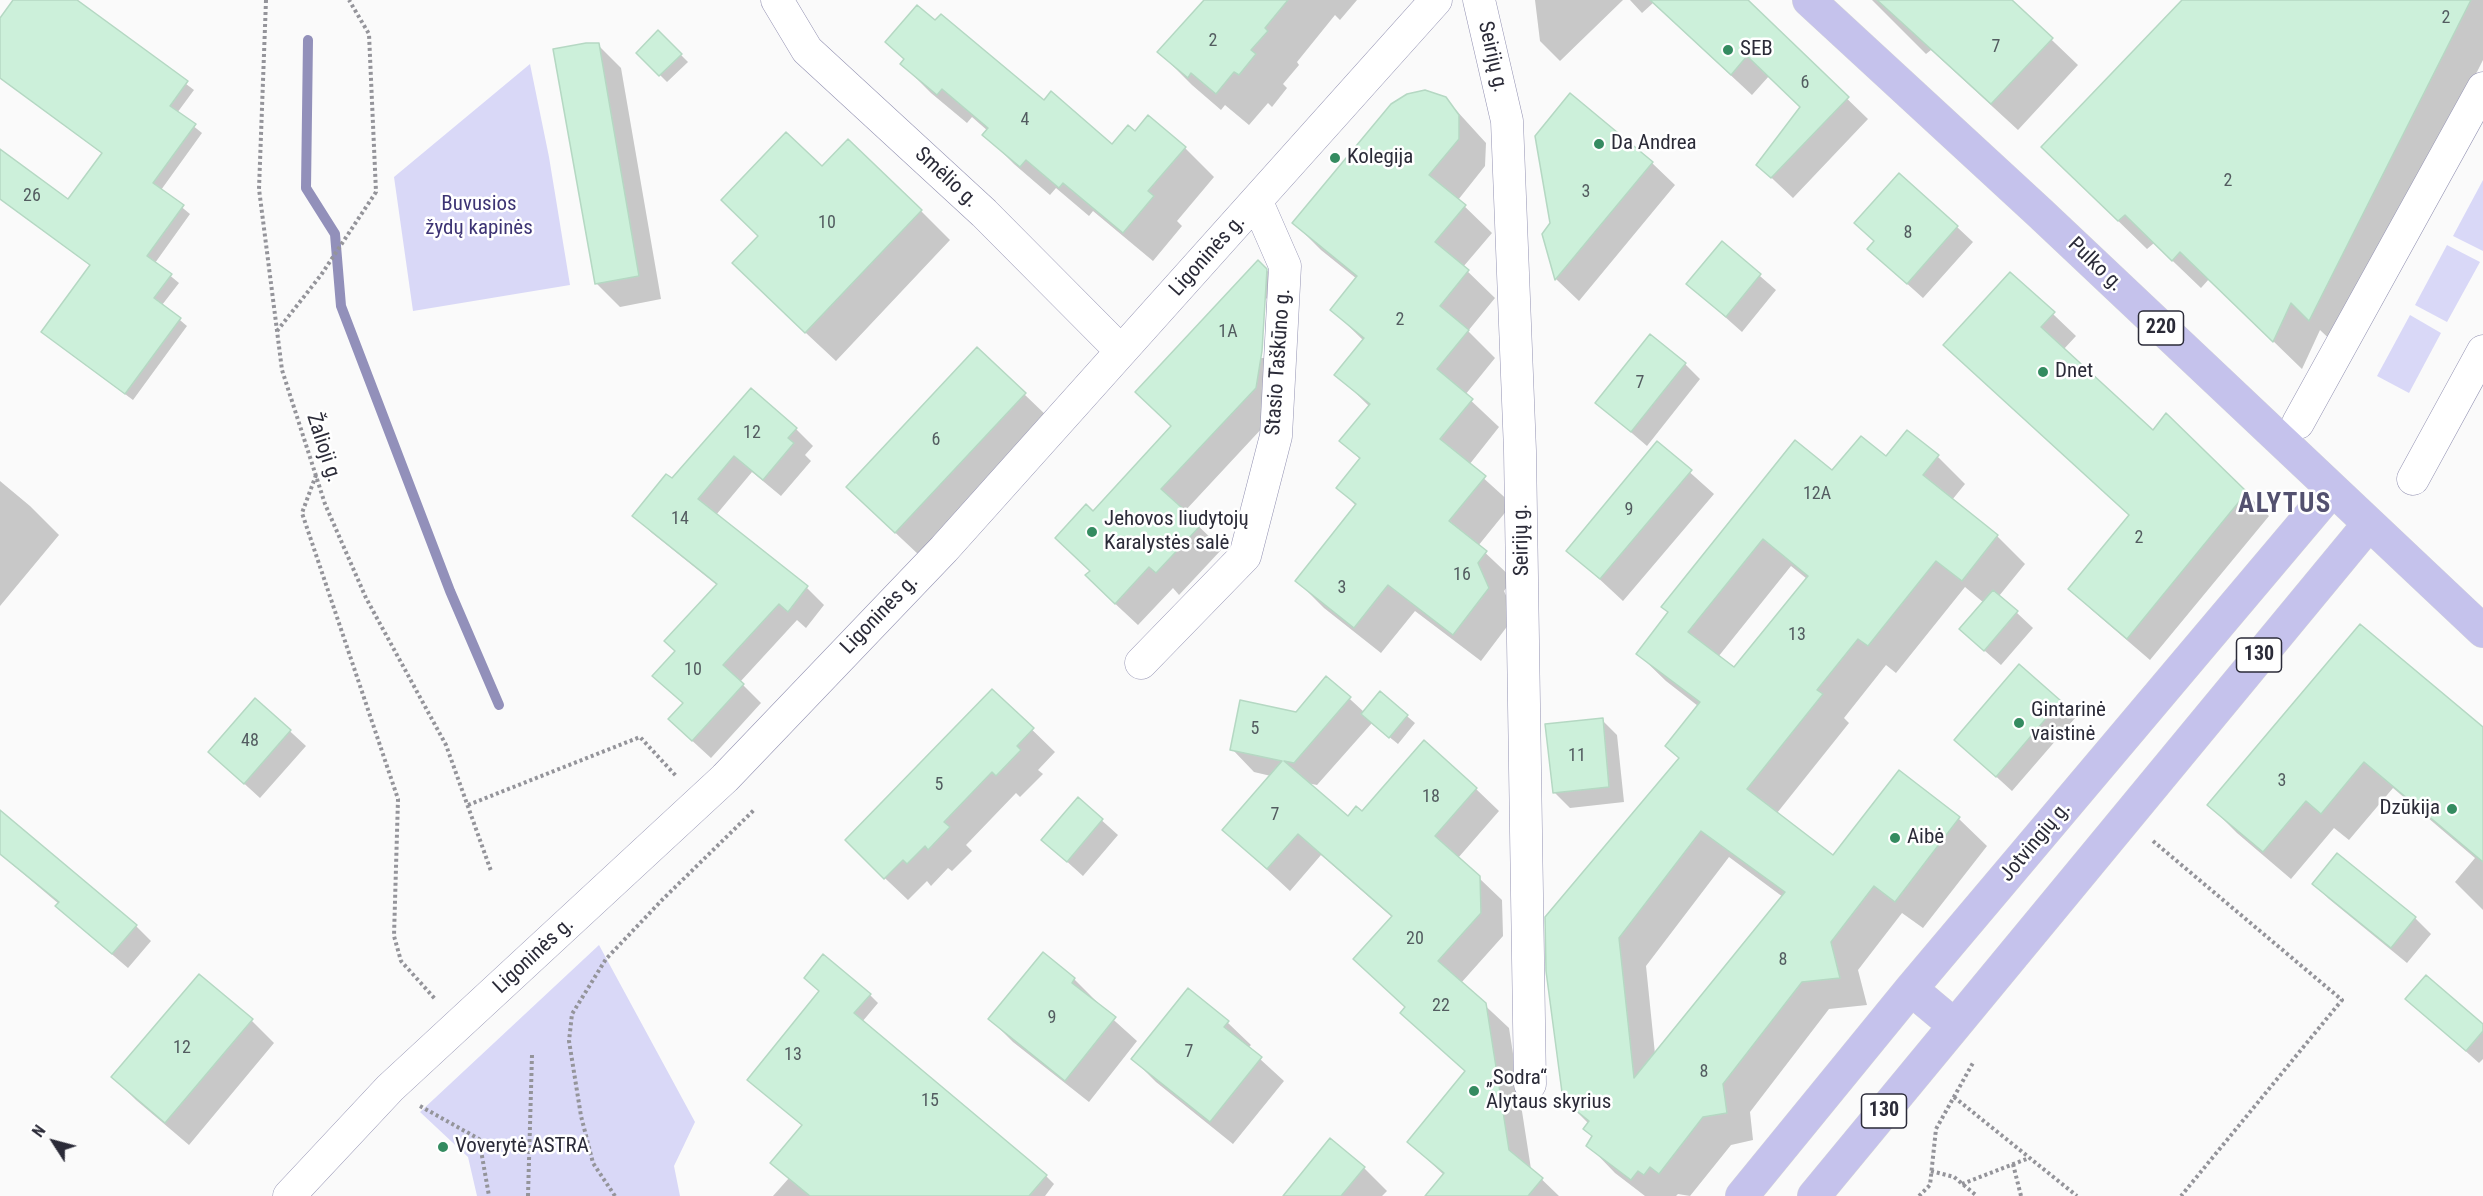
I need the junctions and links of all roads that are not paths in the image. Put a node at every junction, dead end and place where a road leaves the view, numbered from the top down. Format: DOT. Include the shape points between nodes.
graph roads {
  1 [pos="777,0"];
  2 [pos="1436,0"];
  3 [pos="1479,0"];
  4 [pos="1809,0"];
  5 [pos="2483,88"];
  6 [pos="1257,202"];
  7 [pos="1122,351"];
  8 [pos="2483,351"];
  9 [pos="2298,423"];
  10 [pos="2413,479"];
  11 [pos="2332,490"];
  12 [pos="2369,524"];
  13 [pos="2483,631"];
  14 [pos="1141,663"];
  15 [pos="1911,989"];
  16 [pos="1954,1025"];
  17 [pos="1530,1084"];
  18 [pos="289,1196"];
  19 [pos="1742,1196"];
  20 [pos="1814,1196"];
  1 -- 7 [label="street, Smėlio g." via="807,50 984,213"];
  2 -- 6 [label="street, Ligoninės g."];
  3 -- 17 [label="street, Seirijų g." via="1507,121 1520,451"];
  4 -- 11 [label="main road, Pulko g. / 220"];
  5 -- 9 [label="street"];
  6 -- 7 [label="street, Ligoninės g."];
  6 -- 14 [label="street, Stasio Taškūno g." via="1285,266 1276,436 1245,556"];
  7 -- 18 [label="street, Ligoninės g." via="944,549 725,778 390,1088"];
  8 -- 10 [label="street"];
  11 -- 12 [label="main road, Pulko g. / 220"];
  11 -- 15 [label="main road, Jotvingių g."];
  12 -- 13 [label="main road, Pulko g."];
  12 -- 16 [label="main road, 130"];
  15 -- 16 [label="main road"];
  15 -- 19 [label="main road, Jotvingių g."];
  16 -- 20 [label="main road, 130"];
}
